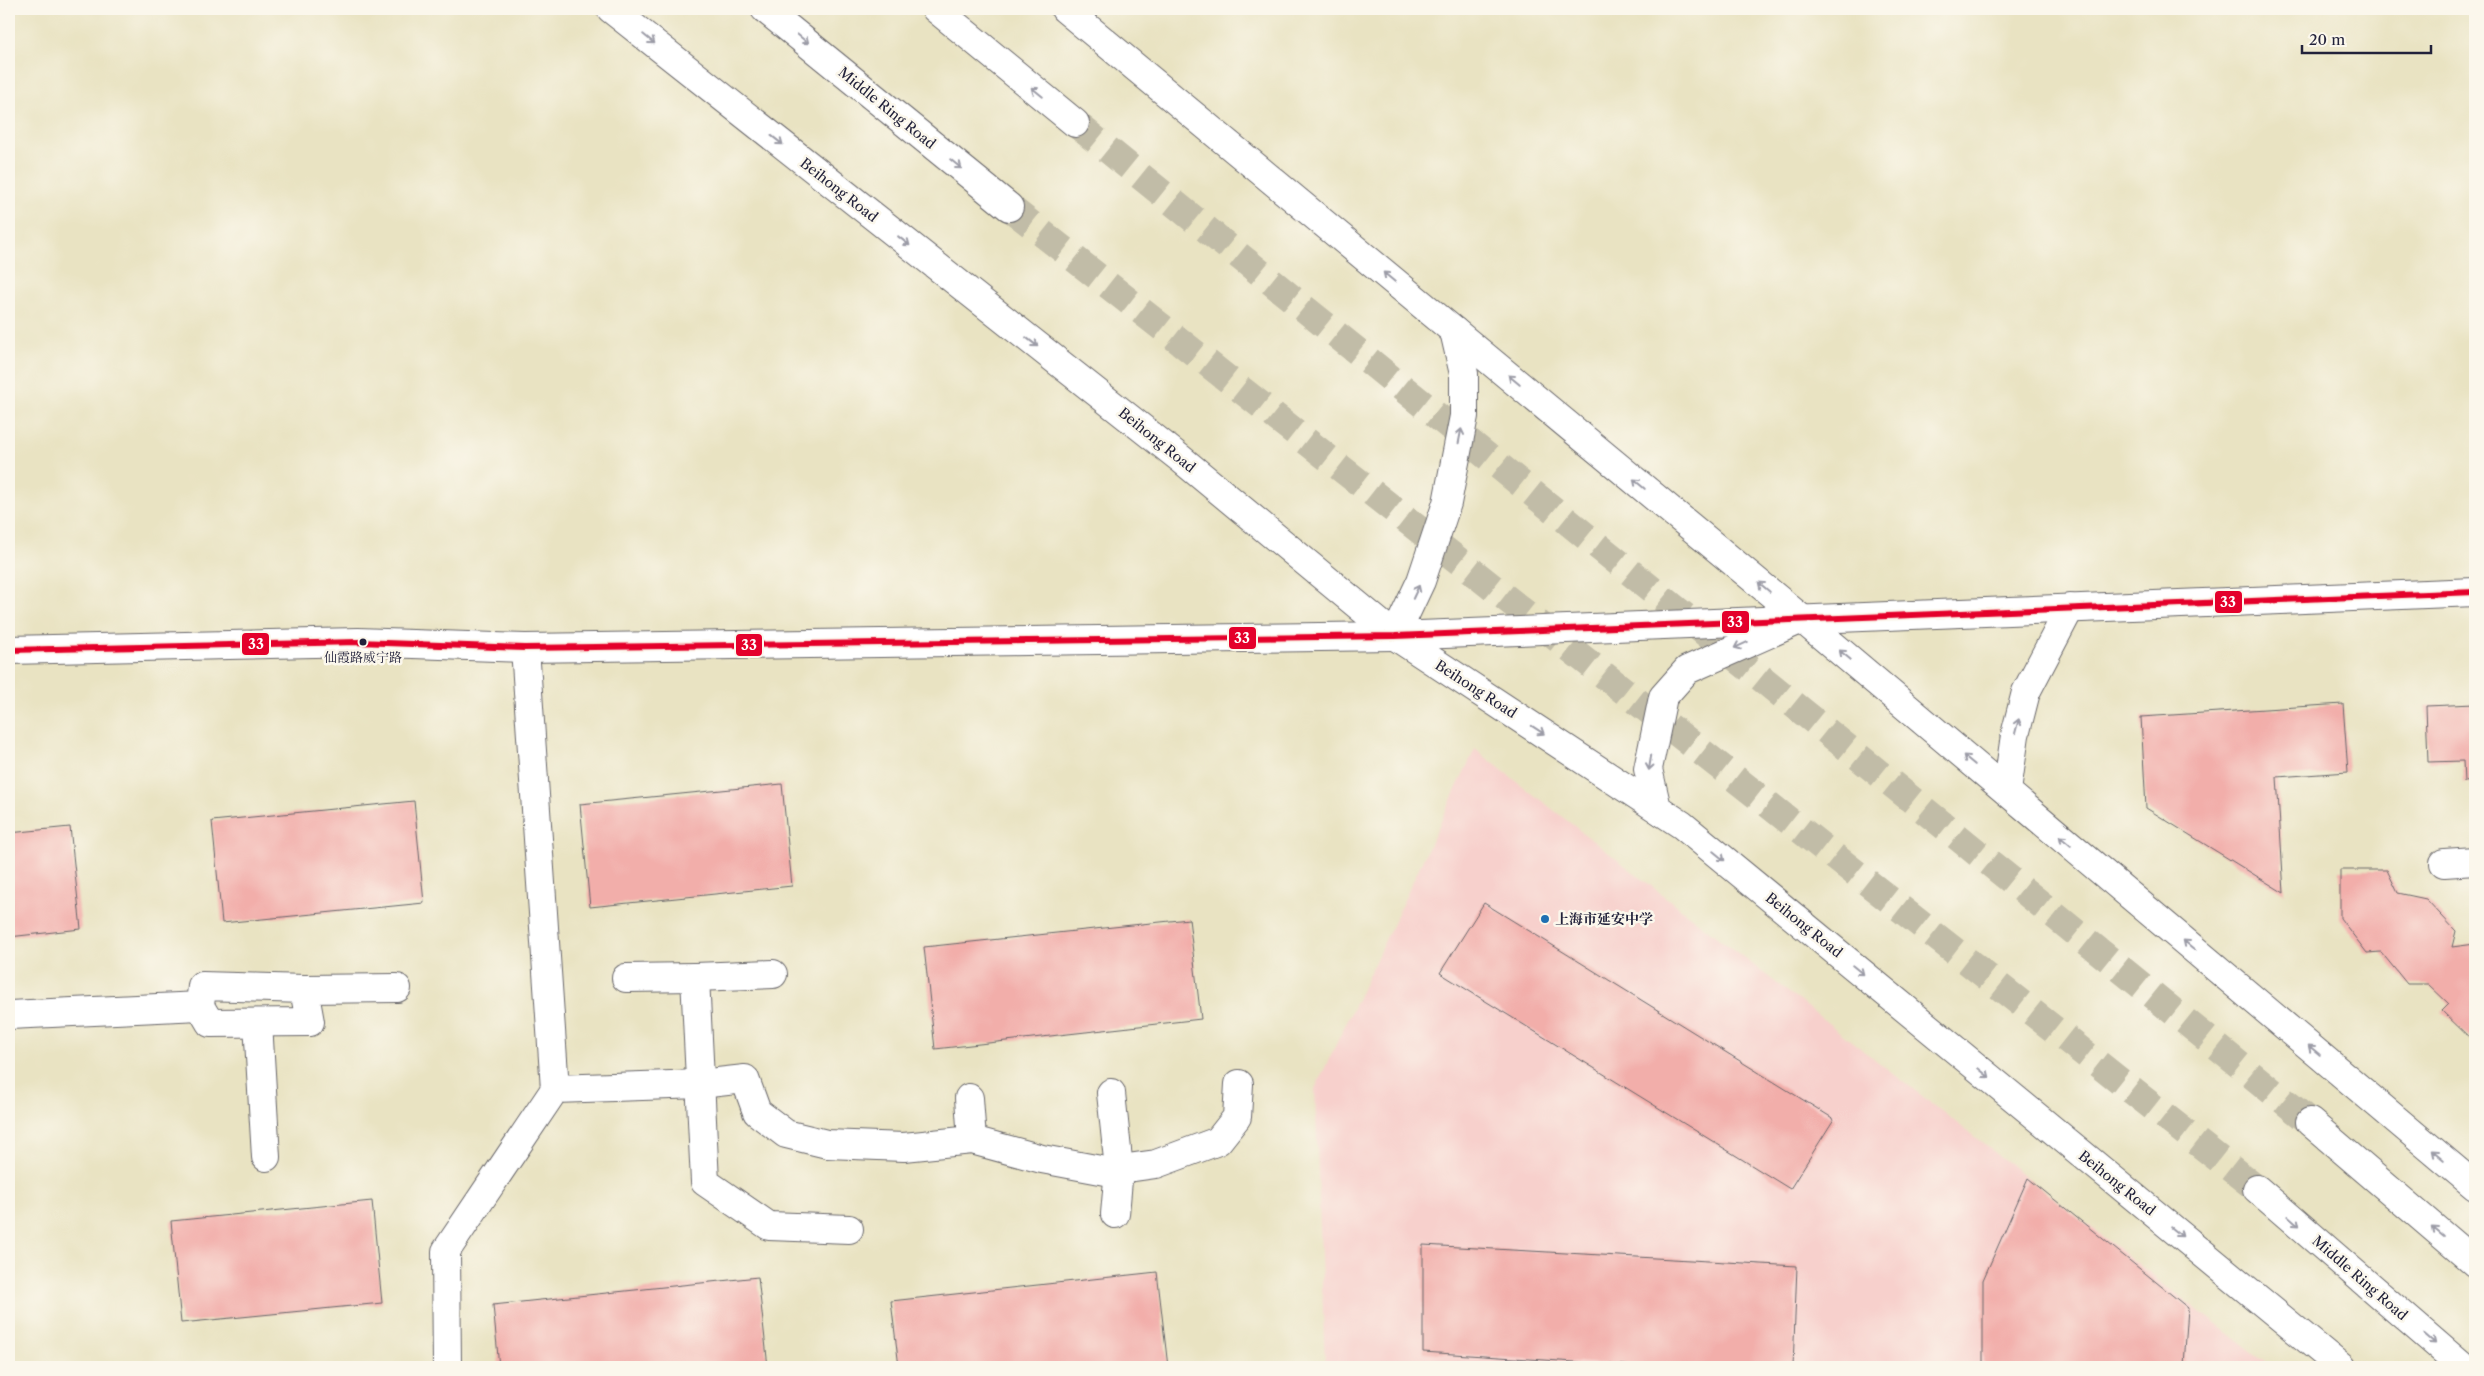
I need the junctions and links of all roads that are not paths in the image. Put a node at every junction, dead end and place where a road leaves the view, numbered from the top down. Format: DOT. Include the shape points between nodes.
graph roads {
  1 [pos="611,9"];
  2 [pos="765,9"];
  3 [pos="936,9"];
  4 [pos="1065,9"];
  5 [pos="1075,123"];
  6 [pos="1009,207"];
  7 [pos="1454,331"];
  8 [pos="2475,592"];
  9 [pos="2070,608"];
  10 [pos="1802,618"];
  11 [pos="1395,636"];
  12 [pos="525,648"];
  13 [pos="9,650"];
  14 [pos="2007,791"];
  15 [pos="1657,808"];
  16 [pos="2475,861"];
  17 [pos="2444,863"];
  18 [pos="773,974"];
  19 [pos="695,977"];
  20 [pos="626,978"];
  21 [pos="397,988"];
  22 [pos="304,989"];
  23 [pos="200,1006"];
  24 [pos="9,1016"];
  25 [pos="258,1023"];
  26 [pos="700,1084"];
  27 [pos="1239,1084"];
  28 [pos="555,1089"];
  29 [pos="1111,1093"];
  30 [pos="969,1098"];
  31 [pos="2310,1122"];
  32 [pos="972,1140"];
  33 [pos="266,1157"];
  34 [pos="1119,1169"];
  35 [pos="2475,1186"];
  36 [pos="2257,1189"];
  37 [pos="1115,1214"];
  38 [pos="849,1229"];
  39 [pos="2475,1263"];
  40 [pos="447,1367"];
  41 [pos="2341,1367"];
  42 [pos="2463,1367"];
  1 -- 11 [label="main road, Beihong Road, one-way" via="1181,459"];
  2 -- 6 [label="main road, Middle Ring Road, one-way"];
  5 -- 3 [label="main road, one-way"];
  7 -- 4 [label="main road, one-way"];
  10 -- 7 [label="main road, one-way"];
  11 -- 7 [label="main road, one-way" via="1421,581 1447,503 1464,416 1464,374"];
  8 -- 9 [label="main road"];
  9 -- 10 [label="main road"];
  14 -- 9 [label="main road, one-way" via="2015,735 2026,692"];
  10 -- 11 [label="main road"];
  14 -- 10 [label="main road, one-way"];
  10 -- 15 [label="main road, one-way" via="1687,670 1663,697 1648,769"];
  11 -- 12 [label="main road"];
  11 -- 15 [label="main road, Beihong Road, one-way"];
  12 -- 13 [label="main road" via="358,642"];
  12 -- 28 [label="main road"];
  35 -- 14 [label="main road, one-way"];
  15 -- 41 [label="main road, Beihong Road, one-way" via="1690,831"];
  16 -- 17 [label="main road"];
  18 -- 19 [label="main road"];
  19 -- 20 [label="main road"];
  19 -- 26 [label="main road"];
  21 -- 22 [label="main road"];
  22 -- 23 [label="main road" via="202,986"];
  22 -- 25 [label="main road" via="310,1022"];
  23 -- 24 [label="main road"];
  23 -- 25 [label="main road" via="210,1023"];
  25 -- 33 [label="main road"];
  26 -- 28 [label="main road"];
  26 -- 32 [label="main road" via="745,1079 758,1112 786,1134 827,1144 904,1147"];
  26 -- 38 [label="main road" via="705,1182 770,1226"];
  27 -- 34 [label="main road" via="1238,1117 1218,1141 1156,1164"];
  28 -- 40 [label="main road" via="446,1251"];
  29 -- 34 [label="main road"];
  30 -- 32 [label="main road"];
  39 -- 31 [label="main road, one-way"];
  32 -- 34 [label="main road" via="1042,1159 1106,1171"];
  34 -- 37 [label="main road"];
  36 -- 42 [label="main road, Middle Ring Road, one-way"];
}
